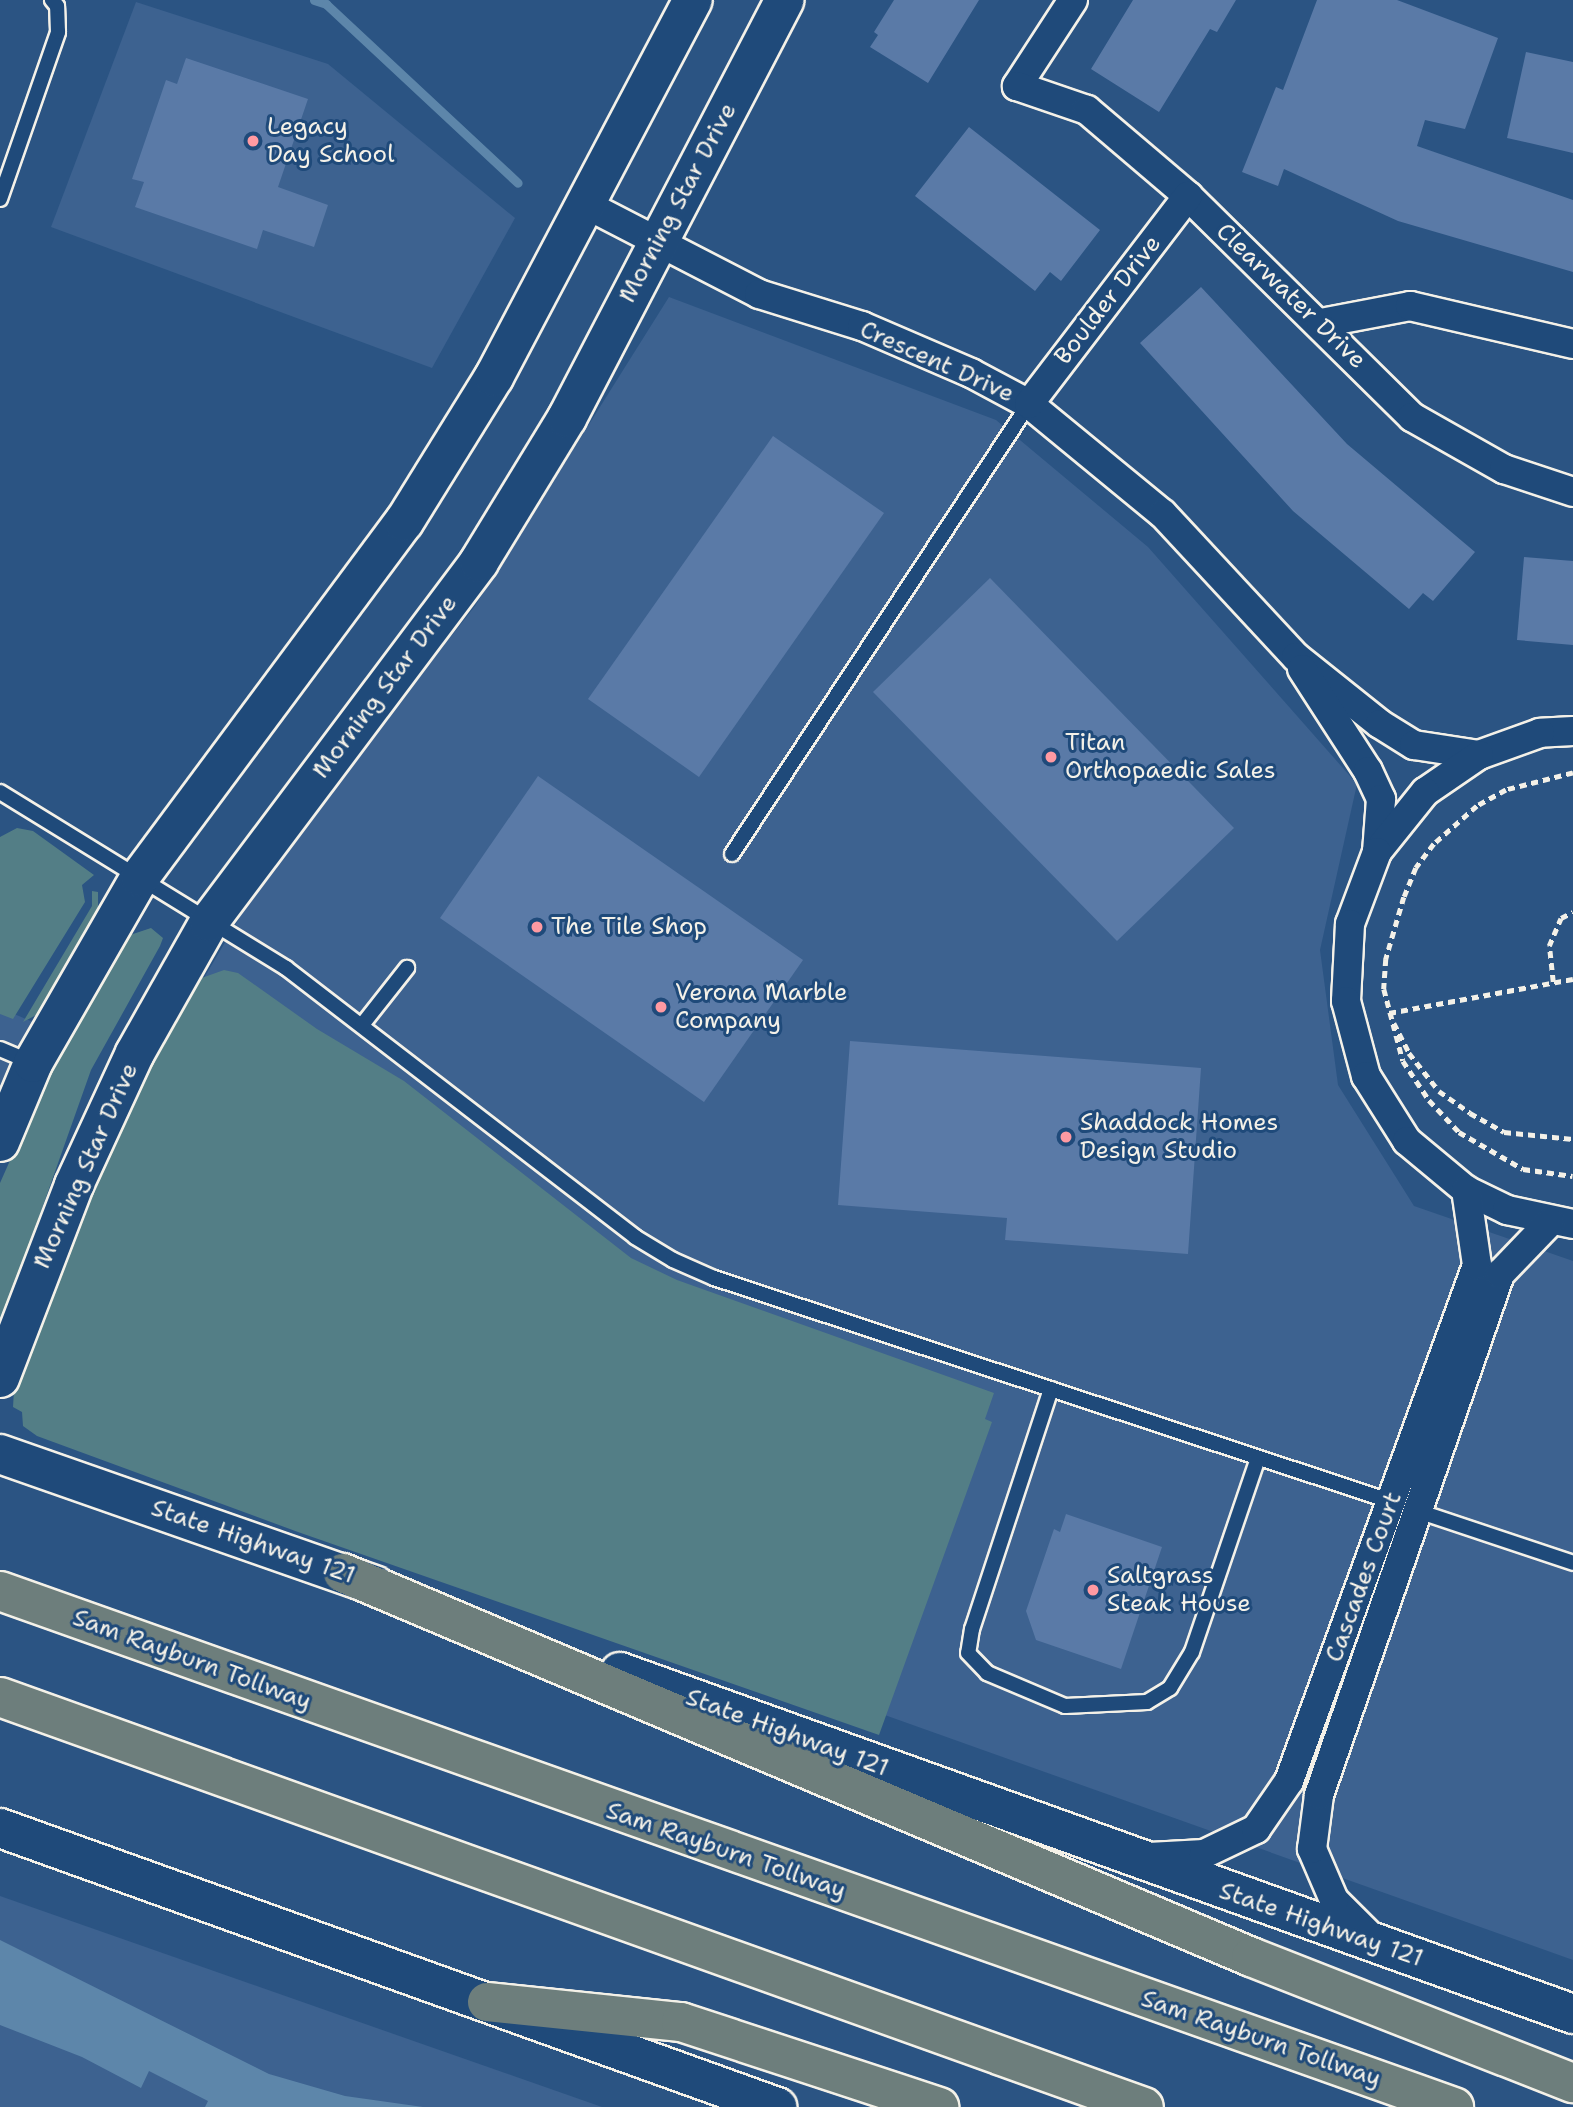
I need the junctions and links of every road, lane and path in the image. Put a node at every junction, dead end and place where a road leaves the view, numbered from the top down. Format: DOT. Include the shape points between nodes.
graph roads {
  1 [pos="52,0"];
  2 [pos="693,0"];
  3 [pos="785,0"];
  4 [pos="1073,0"];
  5 [pos="1188,196"];
  6 [pos="0,199"];
  7 [pos="585,204"];
  8 [pos="655,243"];
  9 [pos="1321,323"];
  10 [pos="1573,344"];
  11 [pos="1029,404"];
  12 [pos="1573,492"];
  13 [pos="1296,657"];
  14 [pos="1573,731"];
  15 [pos="1479,755"];
  16 [pos="1573,773"];
  17 [pos="0,792"];
  18 [pos="1377,852"];
  19 [pos="732,854"];
  20 [pos="140,877"];
  21 [pos="1573,912"];
  22 [pos="209,922"];
  23 [pos="407,968"];
  24 [pos="1573,979"];
  25 [pos="1553,982"];
  26 [pos="1390,1013"];
  27 [pos="362,1025"];
  28 [pos="16,1056"];
  29 [pos="1573,1139"];
  30 [pos="0,1142"];
  31 [pos="1573,1176"];
  32 [pos="1466,1190"];
  33 [pos="1562,1223"];
  34 [pos="0,1378"];
  35 [pos="1051,1389"];
  36 [pos="0,1454"];
  37 [pos="1258,1458"];
  38 [pos="1391,1502"];
  39 [pos="1418,1511"];
  40 [pos="1573,1563"];
  41 [pos="343,1573"];
  42 [pos="0,1591"];
  43 [pos="0,1697"];
  44 [pos="0,1828"];
  45 [pos="1130,1858"];
  46 [pos="1379,1945"];
  47 [pos="487,2002"];
  48 [pos="1573,2014"];
  49 [pos="1573,2083"];
  50 [pos="777,2107"];
  51 [pos="939,2107"];
  52 [pos="1144,2107"];
  53 [pos="1454,2107"];
  1 -- 6 [label="lane" via="57,5 58,32"];
  2 -- 7 [label="street"];
  3 -- 8 [label="street, Morning Star Drive"];
  4 -- 5 [label="street, Clearwater Drive" via="1017,86 1087,110"];
  5 -- 9 [label="street, Clearwater Drive"];
  5 -- 11 [label="street, Boulder Drive"];
  7 -- 8 [label="street, Crescent Drive"];
  7 -- 20 [label="street" via="494,377 404,522"];
  8 -- 11 [label="street, Crescent Drive" via="760,294 862,326 971,373"];
  8 -- 22 [label="street, Morning Star Drive" via="567,418 479,562"];
  9 -- 10 [label="street" via="1410,306"];
  9 -- 12 [label="street, Clearwater Drive" via="1412,416 1504,469"];
  11 -- 13 [label="street, Crescent Drive" via="1163,514"];
  11 -- 19 [label="lane"];
  13 -- 15 [label="street, Crescent Drive" via="1414,745"];
  13 -- 18 [label="street, Crescent Drive" via="1381,799"];
  14 -- 15 [label="street" via="1540,733"];
  15 -- 18 [label="street" via="1425,792"];
  16 -- 26 [label="path" via="1506,790 1477,806 1422,860 1404,897 1386,958 1384,989"];
  17 -- 20 [label="lane"];
  18 -- 32 [label="street" via="1350,924 1346,1001 1366,1076 1407,1141"];
  20 -- 22 [label="lane"];
  20 -- 28 [label="street"];
  21 -- 25 [label="path" via="1561,918 1549,946"];
  22 -- 27 [label="lane" via="286,968"];
  22 -- 34 [label="street, Morning Star Drive" via="135,1053 74,1185"];
  23 -- 27 [label="lane"];
  24 -- 25 [label="path"];
  25 -- 26 [label="path"];
  26 -- 29 [label="path" via="1409,1053 1439,1091 1504,1132"];
  26 -- 31 [label="path" via="1403,1061 1429,1100 1459,1132 1523,1169"];
  27 -- 35 [label="lane" via="635,1237 673,1260"];
  28 -- 30 [label="street"];
  32 -- 33 [label="street" via="1507,1210"];
  32 -- 38 [label="street, Cascades Court" via="1477,1265"];
  33 -- 39 [label="street, Cascades Court" via="1500,1274"];
  35 -- 37 [label="lane"];
  35 -- 37 [label="lane" via="968,1653 987,1674 1065,1706 1147,1702 1170,1688 1192,1652"];
  36 -- 41 [label="street, State Highway 121"];
  37 -- 38 [label="lane"];
  38 -- 39 [label="lane"];
  38 -- 45 [label="street, Cascades Court" via="1289,1781 1255,1829 1204,1854"];
  39 -- 40 [label="lane"];
  39 -- 46 [label="street, Cascades Court" via="1319,1795 1312,1849 1334,1900"];
  41 -- 45 [label="street, State Highway 121"];
  41 -- 49 [label="highway" via="1264,1962"];
  42 -- 53 [label="highway, Sam Rayburn Tollway"];
  43 -- 52 [label="highway"];
  44 -- 47 [label="street"];
  45 -- 46 [label="street, State Highway 121"];
  46 -- 48 [label="street, State Highway 121"];
  47 -- 50 [label="street"];
  47 -- 51 [label="highway" via="681,2022"];
}
